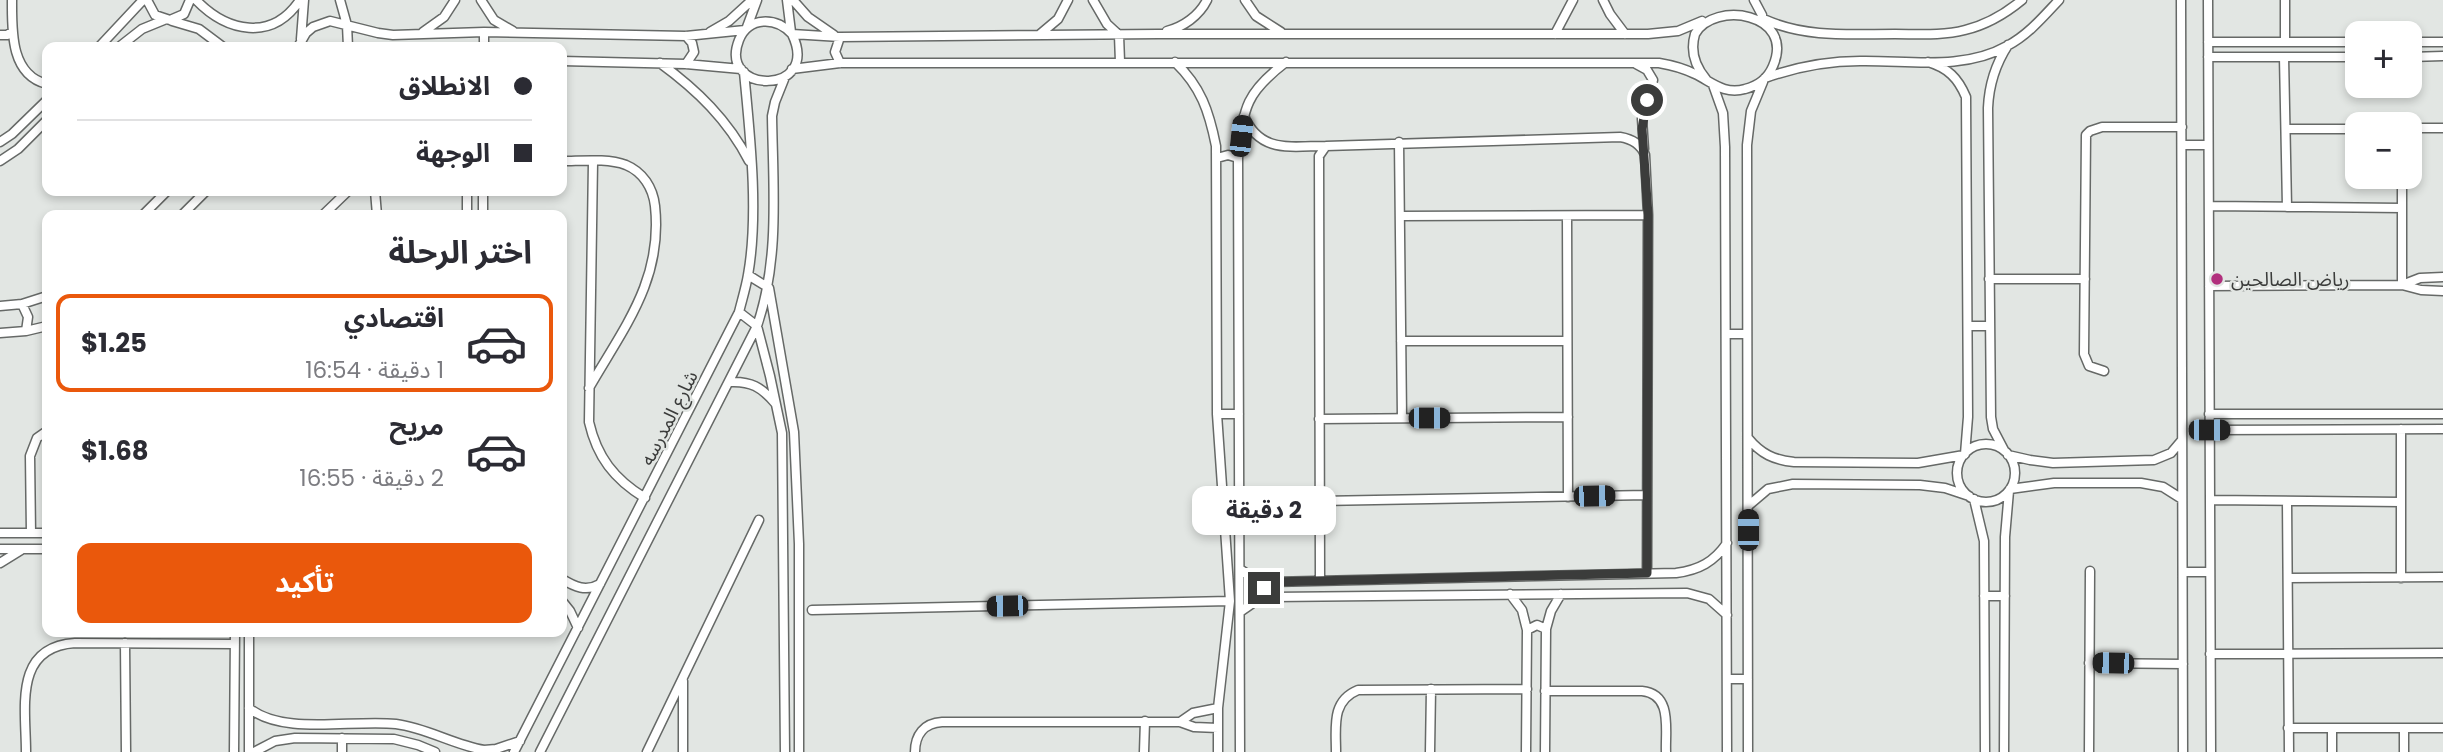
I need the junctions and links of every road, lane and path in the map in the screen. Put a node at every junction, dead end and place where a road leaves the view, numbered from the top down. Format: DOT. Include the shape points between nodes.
graph roads {
  1 [pos="12,0"];
  2 [pos="145,0"];
  3 [pos="190,0"];
  4 [pos="196,0"];
  5 [pos="302,0"];
  6 [pos="340,0"];
  7 [pos="455,0"];
  8 [pos="481,0"];
  9 [pos="752,0"];
  10 [pos="757,0"];
  11 [pos="787,0"];
  12 [pos="793,0"];
  13 [pos="1068,0"];
  14 [pos="1093,0"];
  15 [pos="1207,0"];
  16 [pos="1245,0"];
  17 [pos="1573,0"];
  18 [pos="1603,0"];
  19 [pos="1754,0"];
  20 [pos="2022,0"];
  21 [pos="2181,0"];
  22 [pos="2208,0"];
  23 [pos="2284,0"];
  24 [pos="2057,2"];
  25 [pos="1710,14"];
  26 [pos="1765,19"];
  27 [pos="167,20"];
  28 [pos="347,25"];
  29 [pos="746,29"];
  30 [pos="12,32"];
  31 [pos="484,32"];
  32 [pos="113,33"];
  33 [pos="422,33"];
  34 [pos="519,33"];
  35 [pos="792,33"];
  36 [pos="1555,33"];
  37 [pos="1158,34"];
  38 [pos="1284,34"];
  39 [pos="1625,34"];
  40 [pos="0,35"];
  41 [pos="1119,35"];
  42 [pos="686,36"];
  43 [pos="703,36"];
  44 [pos="1039,36"];
  45 [pos="838,37"];
  46 [pos="104,42"];
  47 [pos="121,42"];
  48 [pos="125,42"];
  49 [pos="216,42"];
  50 [pos="301,42"];
  51 [pos="302,42"];
  52 [pos="348,42"];
  53 [pos="484,42"];
  54 [pos="2208,42"];
  55 [pos="2285,42"];
  56 [pos="2345,42"];
  57 [pos="2422,42"];
  58 [pos="2443,42"];
  59 [pos="2008,45"];
  60 [pos="2443,56"];
  61 [pos="2208,57"];
  62 [pos="2284,57"];
  63 [pos="2345,57"];
  64 [pos="2422,57"];
  65 [pos="567,61"];
  66 [pos="1120,62"];
  67 [pos="1175,62"];
  68 [pos="1286,62"];
  69 [pos="1928,62"];
  70 [pos="660,63"];
  71 [pos="840,63"];
  72 [pos="1633,63"];
  73 [pos="687,64"];
  74 [pos="793,69"];
  75 [pos="743,70"];
  76 [pos="786,76"];
  77 [pos="1764,78"];
  78 [pos="42,82"];
  79 [pos="1709,82"];
  80 [pos="42,104"];
  81 [pos="1243,114"];
  82 [pos="42,125"];
  83 [pos="2182,127"];
  84 [pos="2422,128"];
  85 [pos="2443,128"];
  86 [pos="2286,129"];
  87 [pos="2345,129"];
  88 [pos="0,142"];
  89 [pos="1399,142"];
  90 [pos="2182,145"];
  91 [pos="2208,145"];
  92 [pos="1326,146"];
  93 [pos="1645,155"];
  94 [pos="1217,158"];
  95 [pos="1238,158"];
  96 [pos="0,161"];
  97 [pos="567,161"];
  98 [pos="593,162"];
  99 [pos="751,163"];
  100 [pos="2402,189"];
  101 [pos="162,196"];
  102 [pos="201,196"];
  103 [pos="343,196"];
  104 [pos="2208,206"];
  105 [pos="2287,207"];
  106 [pos="2402,208"];
  107 [pos="148,210"];
  108 [pos="187,210"];
  109 [pos="328,210"];
  110 [pos="1648,215"];
  111 [pos="1399,216"];
  112 [pos="1567,216"];
  113 [pos="748,275"];
  114 [pos="2443,277"];
  115 [pos="1989,279"];
  116 [pos="2085,279"];
  117 [pos="2402,285"];
  118 [pos="2209,286"];
  119 [pos="769,288"];
  120 [pos="2443,291"];
  121 [pos="42,298"];
  122 [pos="22,304"];
  123 [pos="0,306"];
  124 [pos="739,312"];
  125 [pos="757,326"];
  126 [pos="1968,326"];
  127 [pos="1990,326"];
  128 [pos="42,327"];
  129 [pos="26,331"];
  130 [pos="0,333"];
  131 [pos="16,333"];
  132 [pos="1726,334"];
  133 [pos="1747,334"];
  134 [pos="1401,341"];
  135 [pos="1567,341"];
  136 [pos="0,342"];
  137 [pos="2104,371"];
  138 [pos="730,382"];
  139 [pos="588,391"];
  140 [pos="777,405"];
  141 [pos="1217,414"];
  142 [pos="1239,414"];
  143 [pos="2209,414"];
  144 [pos="2443,414"];
  145 [pos="1568,417"];
  146 [pos="1402,418"];
  147 [pos="1320,419"];
  148 [pos="2402,429"];
  149 [pos="2443,429"];
  150 [pos="2209,430"];
  151 [pos="42,434"];
  152 [pos="1748,437"];
  153 [pos="2182,440"];
  154 [pos="2006,452"];
  155 [pos="1964,454"];
  156 [pos="2010,490"];
  157 [pos="1647,495"];
  158 [pos="1568,497"];
  159 [pos="645,498"];
  160 [pos="1971,498"];
  161 [pos="2182,499"];
  162 [pos="2210,500"];
  163 [pos="1320,501"];
  164 [pos="2287,501"];
  165 [pos="2401,502"];
  166 [pos="1748,506"];
  167 [pos="759,520"];
  168 [pos="0,533"];
  169 [pos="31,533"];
  170 [pos="42,533"];
  171 [pos="1727,543"];
  172 [pos="0,549"];
  173 [pos="24,549"];
  174 [pos="42,549"];
  175 [pos="0,563"];
  176 [pos="1240,569"];
  177 [pos="2090,571"];
  178 [pos="2183,572"];
  179 [pos="2210,572"];
  180 [pos="1647,573"];
  181 [pos="1676,573"];
  182 [pos="1462,578"];
  183 [pos="2288,578"];
  184 [pos="2401,578"];
  185 [pos="2443,578"];
  186 [pos="1320,581"];
  187 [pos="567,582"];
  188 [pos="1269,582"];
  189 [pos="600,584"];
  190 [pos="1674,593"];
  191 [pos="1510,594"];
  192 [pos="1561,594"];
  193 [pos="1462,595"];
  194 [pos="1984,596"];
  195 [pos="2005,596"];
  196 [pos="1268,597"];
  197 [pos="1230,601"];
  198 [pos="567,607"];
  199 [pos="812,610"];
  200 [pos="1240,612"];
  201 [pos="1727,615"];
  202 [pos="799,618"];
  203 [pos="785,619"];
  204 [pos="578,628"];
  205 [pos="1527,629"];
  206 [pos="1546,629"];
  207 [pos="235,637"];
  208 [pos="249,637"];
  209 [pos="125,643"];
  210 [pos="235,644"];
  211 [pos="2288,653"];
  212 [pos="2443,653"];
  213 [pos="2210,654"];
  214 [pos="2089,663"];
  215 [pos="2183,664"];
  216 [pos="683,678"];
  217 [pos="1727,679"];
  218 [pos="1748,679"];
  219 [pos="1430,689"];
  220 [pos="1527,689"];
  221 [pos="1545,691"];
  222 [pos="249,708"];
  223 [pos="1218,708"];
  224 [pos="1145,722"];
  225 [pos="1180,722"];
  226 [pos="1218,728"];
  227 [pos="2332,728"];
  228 [pos="2404,728"];
  229 [pos="2443,728"];
  230 [pos="2288,729"];
  231 [pos="342,738"];
  232 [pos="520,741"];
  233 [pos="26,752"];
  234 [pos="126,752"];
  235 [pos="234,752"];
  236 [pos="251,752"];
  237 [pos="342,752"];
  238 [pos="435,752"];
  239 [pos="514,752"];
  240 [pos="540,752"];
  241 [pos="647,752"];
  242 [pos="683,752"];
  243 [pos="785,752"];
  244 [pos="799,752"];
  245 [pos="915,752"];
  246 [pos="1144,752"];
  247 [pos="1218,752"];
  248 [pos="1240,752"];
  249 [pos="1336,752"];
  250 [pos="1430,752"];
  251 [pos="1526,752"];
  252 [pos="1545,752"];
  253 [pos="1665,752"];
  254 [pos="1727,752"];
  255 [pos="1748,752"];
  256 [pos="1985,752"];
  257 [pos="2004,752"];
  258 [pos="2089,752"];
  259 [pos="2183,752"];
  260 [pos="2211,752"];
  261 [pos="2289,752"];
  262 [pos="2332,752"];
  263 [pos="2404,752"];
  1 -- 30 [label="street"];
  2 -- 27 [label="street" via="151,11"];
  2 -- 32 [label="street"];
  3 -- 27 [label="street" via="184,14"];
  4 -- 5 [label="street" via="228,23 255,29 281,19"];
  5 -- 50 [label="street"];
  6 -- 28 [label="street"];
  7 -- 33 [label="street" via="444,17"];
  8 -- 34 [label="street" via="494,20"];
  9 -- 43 [label="street"];
  10 -- 29 [label="street"];
  11 -- 35 [label="street"];
  12 -- 45 [label="street" via="808,17"];
  13 -- 44 [label="street" via="1058,19"];
  14 -- 41 [label="street"];
  15 -- 37 [label="street" via="1192,19"];
  16 -- 38 [label="street" via="1256,16"];
  17 -- 36 [label="street"];
  18 -- 39 [label="street"];
  19 -- 26 [label="street"];
  20 -- 26 [label="street" via="1982,25 1946,33 1815,34"];
  21 -- 83 [label="street"];
  22 -- 54 [label="street"];
  23 -- 55 [label="street"];
  24 -- 59 [label="street"];
  25 -- 26 [label="street" via="1738,6"];
  25 -- 39 [label="street" via="1678,31"];
  25 -- 79 [label="street" via="1693,45 1696,64"];
  26 -- 77 [label="street" via="1777,45"];
  27 -- 48 [label="street" via="142,29"];
  27 -- 49 [label="street" via="199,29"];
  28 -- 33 [label="street" via="378,33"];
  28 -- 51 [label="street" via="321,23 306,33"];
  28 -- 52 [label="street"];
  29 -- 35 [label="street" via="765,21 784,25"];
  29 -- 43 [label="street"];
  29 -- 75 [label="street" via="736,49"];
  30 -- 40 [label="street"];
  30 -- 78 [label="street" via="22,66"];
  31 -- 33 [label="street"];
  31 -- 34 [label="street"];
  31 -- 53 [label="street"];
  32 -- 46 [label="street"];
  32 -- 47 [label="street" via="121,34"];
  34 -- 42 [label="street"];
  35 -- 45 [label="street"];
  35 -- 74 [label="street" via="798,51"];
  36 -- 38 [label="street"];
  36 -- 39 [label="street"];
  37 -- 38 [label="street"];
  37 -- 41 [label="street"];
  41 -- 44 [label="street"];
  41 -- 66 [label="street"];
  42 -- 43 [label="street"];
  42 -- 73 [label="street" via="694,52"];
  44 -- 45 [label="street"];
  45 -- 71 [label="street" via="835,52"];
  54 -- 55 [label="street"];
  54 -- 61 [label="street"];
  55 -- 56 [label="street"];
  57 -- 58 [label="street"];
  59 -- 69 [label="street" via="1971,60"];
  59 -- 115 [label="street" via="1988,93"];
  60 -- 64 [label="street"];
  61 -- 62 [label="street"];
  61 -- 91 [label="street"];
  62 -- 63 [label="street"];
  62 -- 86 [label="street"];
  65 -- 70 [label="street"];
  66 -- 67 [label="street"];
  66 -- 71 [label="street"];
  67 -- 68 [label="street"];
  67 -- 94 [label="street" via="1191,77 1202,99"];
  68 -- 72 [label="street"];
  68 -- 81 [label="street" via="1258,87"];
  69 -- 77 [label="street" via="1829,62"];
  69 -- 126 [label="street" via="1952,74 1965,97"];
  70 -- 73 [label="street"];
  70 -- 99 [label="street" via="704,98"];
  71 -- 74 [label="street"];
  72 -- 79 [label="street" via="1671,65"];
  72 -- 93 [label="street" via="1647,70 1653,80 1642,119"];
  73 -- 75 [label="street"];
  74 -- 76 [label="street"];
  75 -- 76 [label="street" via="751,78 769,83"];
  75 -- 99 [label="street, شارع المدرسه"];
  76 -- 119 [label="street, شارع المدرسه" via="772,116"];
  77 -- 79 [label="street" via="1748,89 1730,91"];
  77 -- 133 [label="street" via="1751,111 1747,145"];
  79 -- 132 [label="street" via="1723,113 1725,131"];
  80 -- 88 [label="street"];
  81 -- 92 [label="street" via="1252,130 1274,146"];
  81 -- 95 [label="street"];
  82 -- 96 [label="street"];
  83 -- 90 [label="street"];
  83 -- 116 [label="street" via="2102,127 2087,135"];
  84 -- 85 [label="street"];
  86 -- 87 [label="street"];
  86 -- 105 [label="street"];
  89 -- 92 [label="street"];
  89 -- 93 [label="street" via="1620,137 1637,143"];
  89 -- 111 [label="street"];
  90 -- 91 [label="street"];
  90 -- 153 [label="street"];
  91 -- 104 [label="street"];
  92 -- 147 [label="street" via="1319,156"];
  93 -- 110 [label="street"];
  94 -- 95 [label="street"];
  94 -- 141 [label="street"];
  95 -- 142 [label="street"];
  97 -- 98 [label="street"];
  98 -- 139 [label="street"];
  98 -- 139 [label="street" via="625,164 642,176 654,196 657,236 643,293"];
  99 -- 113 [label="street, شارع المدرسه"];
  100 -- 106 [label="street"];
  101 -- 107 [label="street"];
  102 -- 108 [label="street"];
  103 -- 109 [label="street"];
  104 -- 105 [label="street"];
  104 -- 118 [label="street"];
  105 -- 106 [label="street"];
  106 -- 117 [label="street"];
  110 -- 112 [label="street"];
  110 -- 157 [label="street"];
  111 -- 112 [label="street"];
  111 -- 134 [label="street"];
  112 -- 135 [label="street"];
  113 -- 119 [label="street"];
  113 -- 124 [label="street, شارع المدرسه"];
  114 -- 117 [label="street"];
  115 -- 116 [label="street"];
  115 -- 127 [label="street"];
  116 -- 137 [label="street" via="2085,359 2092,369"];
  117 -- 118 [label="street"];
  117 -- 120 [label="street"];
  118 -- 143 [label="street"];
  119 -- 125 [label="street, شارع المدرسه"];
  119 -- 202 [label="street" via="794,432"];
  121 -- 122 [label="street"];
  122 -- 123 [label="street"];
  122 -- 129 [label="street" via="28,317"];
  124 -- 125 [label="street"];
  124 -- 159 [label="street, شارع المدرسه"];
  125 -- 138 [label="street, شارع المدرسه"];
  125 -- 140 [label="street"];
  126 -- 127 [label="street"];
  126 -- 155 [label="street"];
  127 -- 154 [label="street" via="1991,417"];
  128 -- 129 [label="street"];
  129 -- 131 [label="street"];
  130 -- 131 [label="street"];
  131 -- 136 [label="street"];
  132 -- 133 [label="street"];
  132 -- 171 [label="street"];
  133 -- 152 [label="street"];
  134 -- 135 [label="street"];
  134 -- 146 [label="street"];
  135 -- 145 [label="street"];
  138 -- 140 [label="street" via="758,386"];
  138 -- 240 [label="street, شارع المدرسه"];
  139 -- 159 [label="street" via="589,422 600,455 619,480"];
  140 -- 203 [label="street" via="782,433"];
  141 -- 142 [label="street"];
  141 -- 197 [label="street"];
  142 -- 176 [label="street"];
  143 -- 144 [label="street"];
  143 -- 150 [label="street"];
  145 -- 146 [label="street"];
  145 -- 158 [label="street"];
  146 -- 147 [label="street"];
  147 -- 163 [label="street"];
  148 -- 149 [label="street"];
  148 -- 150 [label="street"];
  148 -- 165 [label="street"];
  150 -- 162 [label="street"];
  151 -- 169 [label="street" via="30,456"];
  152 -- 155 [label="street" via="1767,456 1794,463 1918,463"];
  152 -- 166 [label="street"];
  153 -- 154 [label="street" via="2171,453 2154,460 2053,463"];
  153 -- 161 [label="street"];
  154 -- 155 [label="street" via="1981,445"];
  154 -- 156 [label="street" via="2014,468"];
  155 -- 160 [label="street" via="1958,480"];
  156 -- 160 [label="street" via="1993,501"];
  156 -- 161 [label="street" via="2054,483 2141,483 2163,487"];
  156 -- 195 [label="street"];
  157 -- 158 [label="street"];
  157 -- 180 [label="street"];
  158 -- 163 [label="street"];
  159 -- 189 [label="street, شارع المدرسه"];
  160 -- 166 [label="street" via="1920,485 1793,484 1768,489"];
  160 -- 194 [label="street" via="1983,541"];
  161 -- 178 [label="street"];
  162 -- 164 [label="street"];
  162 -- 179 [label="street"];
  163 -- 186 [label="street"];
  164 -- 165 [label="street"];
  164 -- 183 [label="street"];
  165 -- 184 [label="street"];
  166 -- 218 [label="street"];
  167 -- 216 [label="street"];
  168 -- 169 [label="street"];
  169 -- 170 [label="street"];
  171 -- 181 [label="street" via="1711,561"];
  171 -- 201 [label="street"];
  172 -- 173 [label="street"];
  173 -- 174 [label="street"];
  173 -- 175 [label="street"];
  176 -- 188 [label="street"];
  176 -- 200 [label="street"];
  177 -- 214 [label="street"];
  178 -- 179 [label="street"];
  178 -- 215 [label="street"];
  179 -- 213 [label="street"];
  180 -- 181 [label="street"];
  180 -- 182 [label="street"];
  181 -- 190 [label="street" via="1680,583"];
  182 -- 186 [label="street"];
  182 -- 193 [label="street"];
  183 -- 184 [label="street"];
  183 -- 211 [label="street"];
  184 -- 185 [label="street"];
  186 -- 188 [label="street"];
  187 -- 189 [label="street" via="581,589"];
  188 -- 196 [label="street" via="1264,588"];
  189 -- 204 [label="street, شارع المدرسه"];
  190 -- 192 [label="street"];
  190 -- 201 [label="street" via="1709,599"];
  191 -- 192 [label="street"];
  191 -- 193 [label="street"];
  191 -- 205 [label="street" via="1522,610"];
  192 -- 206 [label="street"];
  193 -- 196 [label="street"];
  194 -- 195 [label="street"];
  194 -- 256 [label="street"];
  195 -- 257 [label="street"];
  196 -- 200 [label="street"];
  197 -- 199 [label="street"];
  197 -- 223 [label="street"];
  198 -- 204 [label="street"];
  200 -- 248 [label="street"];
  201 -- 217 [label="street"];
  202 -- 203 [label="street"];
  202 -- 244 [label="street"];
  203 -- 243 [label="street"];
  204 -- 232 [label="street, شارع المدرسه"];
  205 -- 206 [label="street" via="1536,625"];
  205 -- 220 [label="street"];
  206 -- 221 [label="street"];
  207 -- 210 [label="street"];
  208 -- 222 [label="street"];
  209 -- 210 [label="street"];
  209 -- 233 [label="street" via="65,643 35,662 25,687"];
  209 -- 234 [label="street"];
  210 -- 235 [label="street"];
  211 -- 212 [label="street"];
  211 -- 213 [label="street"];
  211 -- 230 [label="street"];
  213 -- 260 [label="street"];
  214 -- 215 [label="street"];
  214 -- 258 [label="street"];
  215 -- 259 [label="street"];
  216 -- 241 [label="street"];
  216 -- 242 [label="street"];
  217 -- 218 [label="street"];
  217 -- 254 [label="street"];
  218 -- 255 [label="street"];
  219 -- 220 [label="street"];
  219 -- 249 [label="street" via="1365,688 1351,693 1336,713"];
  219 -- 250 [label="street"];
  220 -- 251 [label="street"];
  221 -- 252 [label="street"];
  221 -- 253 [label="street" via="1656,695 1664,706"];
  222 -- 232 [label="street" via="276,722 399,725 484,750"];
  222 -- 236 [label="street"];
  223 -- 225 [label="street" via="1193,713"];
  223 -- 226 [label="street"];
  224 -- 225 [label="street"];
  224 -- 245 [label="street" via="935,722 919,734"];
  224 -- 246 [label="street"];
  225 -- 226 [label="street"];
  226 -- 247 [label="street"];
  227 -- 228 [label="street"];
  227 -- 230 [label="street"];
  227 -- 262 [label="street"];
  228 -- 229 [label="street"];
  228 -- 263 [label="street"];
  230 -- 261 [label="street"];
  231 -- 236 [label="street" via="285,738"];
  231 -- 237 [label="street"];
  231 -- 238 [label="street" via="394,739"];
  232 -- 239 [label="street, شارع المدرسه"];
}
